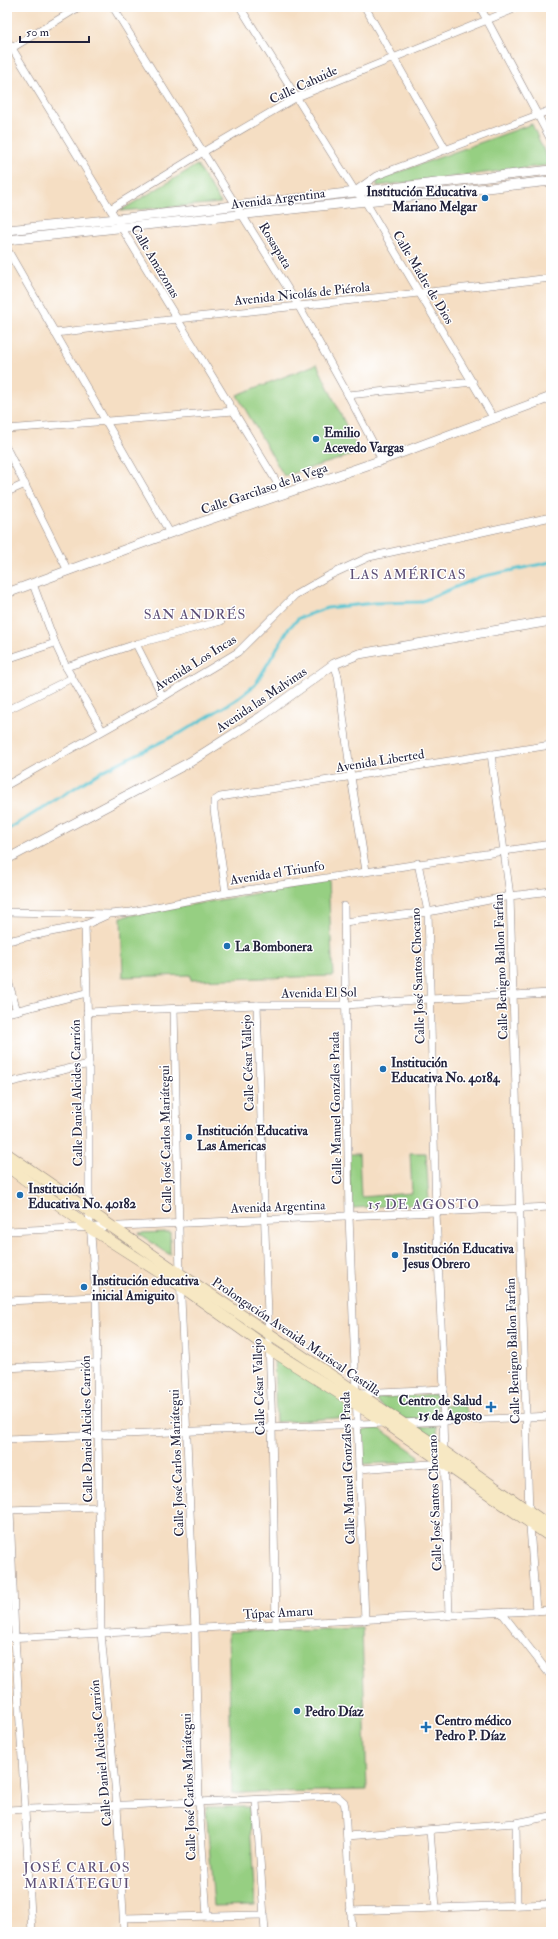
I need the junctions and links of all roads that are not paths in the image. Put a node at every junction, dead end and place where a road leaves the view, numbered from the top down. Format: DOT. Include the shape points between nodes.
graph roads {
  1 [pos="79,7"];
  2 [pos="113,7"];
  3 [pos="240,7"];
  4 [pos="365,7"];
  5 [pos="480,7"];
  6 [pos="519,7"];
  7 [pos="486,20"];
  8 [pos="7,40"];
  9 [pos="9,49"];
  10 [pos="395,57"];
  11 [pos="297,97"];
  12 [pos="551,110"];
  13 [pos="539,116"];
  14 [pos="551,140"];
  15 [pos="446,150"];
  16 [pos="203,152"];
  17 [pos="551,170"];
  18 [pos="551,180"];
  19 [pos="355,191"];
  20 [pos="305,198"];
  21 [pos="365,201"];
  22 [pos="237,206"];
  23 [pos="306,208"];
  24 [pos="110,209"];
  25 [pos="191,211"];
  26 [pos="173,213"];
  27 [pos="244,215"];
  28 [pos="117,220"];
  29 [pos="192,221"];
  30 [pos="174,223"];
  31 [pos="123,229"];
  32 [pos="7,230"];
  33 [pos="7,240"];
  34 [pos="7,249"];
  35 [pos="551,278"];
  36 [pos="420,294"];
  37 [pos="298,305"];
  38 [pos="177,318"];
  39 [pos="56,333"];
  40 [pos="473,382"];
  41 [pos="348,395"];
  42 [pos="551,397"];
  43 [pos="234,411"];
  44 [pos="494,418"];
  45 [pos="106,421"];
  46 [pos="7,429"];
  47 [pos="7,449"];
  48 [pos="382,460"];
  49 [pos="26,484"];
  50 [pos="7,492"];
  51 [pos="284,494"];
  52 [pos="551,517"];
  53 [pos="170,534"];
  54 [pos="68,571"];
  55 [pos="33,584"];
  56 [pos="7,593"];
  57 [pos="221,621"];
  58 [pos="551,621"];
  59 [pos="55,643"];
  60 [pos="136,644"];
  61 [pos="7,660"];
  62 [pos="334,664"];
  63 [pos="66,668"];
  64 [pos="72,678"];
  65 [pos="163,697"];
  66 [pos="7,710"];
  67 [pos="102,730"];
  68 [pos="551,745"];
  69 [pos="491,754"];
  70 [pos="351,777"];
  71 [pos="7,785"];
  72 [pos="551,844"];
  73 [pos="505,850"];
  74 [pos="7,859"];
  75 [pos="418,863"];
  76 [pos="366,871"];
  77 [pos="551,891"];
  78 [pos="226,892"];
  79 [pos="510,896"];
  80 [pos="344,906"];
  81 [pos="7,912"];
  82 [pos="428,912"];
  83 [pos="110,914"];
  84 [pos="344,922"];
  85 [pos="85,925"];
  86 [pos="7,941"];
  87 [pos="7,977"];
  88 [pos="86,993"];
  89 [pos="551,993"];
  90 [pos="514,994"];
  91 [pos="430,999"];
  92 [pos="257,1005"];
  93 [pos="346,1005"];
  94 [pos="174,1008"];
  95 [pos="17,1011"];
  96 [pos="87,1012"];
  97 [pos="7,1013"];
  98 [pos="89,1064"];
  99 [pos="7,1083"];
  100 [pos="7,1154"];
  101 [pos="7,1166"];
  102 [pos="551,1207"];
  103 [pos="519,1209"];
  104 [pos="89,1211"];
  105 [pos="436,1212"];
  106 [pos="349,1216"];
  107 [pos="264,1220"];
  108 [pos="179,1223"];
  109 [pos="111,1226"];
  110 [pos="90,1228"];
  111 [pos="7,1231"];
  112 [pos="180,1274"];
  113 [pos="181,1286"];
  114 [pos="96,1297"];
  115 [pos="7,1301"];
  116 [pos="268,1332"];
  117 [pos="268,1348"];
  118 [pos="97,1363"];
  119 [pos="7,1368"];
  120 [pos="444,1389"];
  121 [pos="357,1398"];
  122 [pos="551,1416"];
  123 [pos="526,1418"];
  124 [pos="443,1420"];
  125 [pos="357,1423"];
  126 [pos="386,1423"];
  127 [pos="400,1423"];
  128 [pos="272,1428"];
  129 [pos="186,1431"];
  130 [pos="98,1435"];
  131 [pos="7,1439"];
  132 [pos="444,1458"];
  133 [pos="359,1469"];
  134 [pos="100,1507"];
  135 [pos="9,1510"];
  136 [pos="530,1517"];
  137 [pos="551,1527"];
  138 [pos="551,1537"];
  139 [pos="551,1610"];
  140 [pos="536,1611"];
  141 [pos="502,1614"];
  142 [pos="449,1616"];
  143 [pos="365,1620"];
  144 [pos="276,1624"];
  145 [pos="195,1628"];
  146 [pos="101,1633"];
  147 [pos="15,1637"];
  148 [pos="7,1638"];
  149 [pos="551,1676"];
  150 [pos="256,1801"];
  151 [pos="199,1803"];
  152 [pos="117,1806"];
  153 [pos="26,1809"];
  154 [pos="7,1810"];
  155 [pos="551,1816"];
  156 [pos="516,1823"];
  157 [pos="430,1830"];
  158 [pos="346,1836"];
  159 [pos="551,1904"];
  160 [pos="517,1905"];
  161 [pos="436,1908"];
  162 [pos="350,1911"];
  163 [pos="264,1915"];
  164 [pos="207,1916"];
  165 [pos="124,1918"];
  166 [pos="32,1932"];
  167 [pos="124,1932"];
  168 [pos="265,1932"];
  169 [pos="352,1932"];
  1 -- 9 [label="street"];
  2 -- 16 [label="street, Rosaspata"];
  3 -- 11 [label="street, Calle Madre de Dios"];
  4 -- 10 [label="street"];
  5 -- 7 [label="street"];
  6 -- 7 [label="street, Calle Cahuide"];
  7 -- 10 [label="street, Calle Cahuide"];
  7 -- 13 [label="street"];
  8 -- 9 [label="street, Calle Amazonas"];
  9 -- 24 [label="street, Calle Amazonas"];
  10 -- 11 [label="street, Calle Cahuide"];
  10 -- 15 [label="street"];
  11 -- 16 [label="street, Calle Cahuide"];
  11 -- 19 [label="street, Calle Madre de Dios"];
  12 -- 13 [label="street"];
  13 -- 14 [label="street"];
  13 -- 15 [label="street"];
  15 -- 19 [label="street" via="376,176"];
  16 -- 22 [label="street, Rosaspata"];
  16 -- 24 [label="street, Calle Cahuide"];
  17 -- 19 [label="street, Avenida Argentina"];
  18 -- 21 [label="street, Avenida Argentina"];
  19 -- 20 [label="street, Avenida Argentina"];
  19 -- 21 [label="street, Calle Madre de Dios"];
  20 -- 22 [label="street, Avenida Argentina"];
  20 -- 23 [label="street"];
  21 -- 23 [label="street, Avenida Argentina"];
  21 -- 36 [label="street, Calle Madre de Dios"];
  22 -- 25 [label="street, Avenida Argentina"];
  22 -- 27 [label="street, Rosaspata"];
  23 -- 27 [label="street, Avenida Argentina"];
  24 -- 28 [label="street, Calle Amazonas"];
  25 -- 26 [label="street, Avenida Argentina"];
  25 -- 29 [label="street"];
  26 -- 28 [label="street, Avenida Argentina"];
  26 -- 30 [label="street"];
  27 -- 29 [label="street, Avenida Argentina"];
  27 -- 37 [label="street, Rosaspata"];
  28 -- 31 [label="street, Calle Amazonas"];
  28 -- 32 [label="street, Avenida Argentina"];
  29 -- 30 [label="street, Avenida Argentina"];
  30 -- 31 [label="street, Avenida Argentina"];
  31 -- 33 [label="street, Avenida Argentina"];
  31 -- 38 [label="street, Calle Amazonas"];
  34 -- 39 [label="street"];
  35 -- 36 [label="street, Avenida Nicolás de Piérola"];
  36 -- 37 [label="street, Avenida Nicolás de Piérola"];
  36 -- 40 [label="street, Calle Madre de Dios"];
  37 -- 38 [label="street, Avenida Nicolás de Piérola"];
  37 -- 41 [label="street, Rosaspata"];
  38 -- 39 [label="street, Avenida Nicolás de Piérola"];
  38 -- 43 [label="street, Calle Amazonas"];
  39 -- 45 [label="street"];
  40 -- 41 [label="street"];
  40 -- 44 [label="street, Calle Madre de Dios"];
  41 -- 48 [label="street, Rosaspata"];
  42 -- 44 [label="street, Calle Garcilaso de la Vega"];
  43 -- 45 [label="street"];
  43 -- 51 [label="street, Calle Amazonas"];
  44 -- 48 [label="street, Calle Garcilaso de la Vega"];
  45 -- 46 [label="street"];
  45 -- 53 [label="street"];
  47 -- 49 [label="street"];
  48 -- 51 [label="street, Calle Garcilaso de la Vega"];
  49 -- 50 [label="street"];
  49 -- 54 [label="street"];
  51 -- 53 [label="street, Calle Garcilaso de la Vega"];
  52 -- 65 [label="street, Avenida Los Incas" via="369,558 328,576 296,595 238,652"];
  53 -- 54 [label="street, Calle Garcilaso de la Vega"];
  54 -- 55 [label="street, Calle Garcilaso de la Vega"];
  55 -- 56 [label="street, Calle Garcilaso de la Vega"];
  55 -- 59 [label="street"];
  57 -- 60 [label="street"];
  58 -- 62 [label="street, Avenida las Malvinas" via="359,654"];
  59 -- 61 [label="street"];
  59 -- 63 [label="street"];
  60 -- 63 [label="street"];
  60 -- 65 [label="street"];
  62 -- 70 [label="street" via="338,676"];
  62 -- 74 [label="street, Avenida las Malvinas" via="262,716 190,762"];
  63 -- 64 [label="street"];
  64 -- 66 [label="street"];
  64 -- 67 [label="street"];
  65 -- 67 [label="street, Avenida Los Incas"];
  67 -- 71 [label="street, Avenida Los Incas"];
  68 -- 69 [label="street, Avenida Liberted"];
  69 -- 70 [label="street, Avenida Liberted"];
  69 -- 73 [label="street, Calle Benigno Ballon Farfan"];
  70 -- 76 [label="street"];
  70 -- 78 [label="street, Avenida Liberted" via="220,797 214,801"];
  72 -- 73 [label="street, Avenida el Triunfo"];
  73 -- 75 [label="street, Avenida el Triunfo"];
  73 -- 79 [label="street, Calle Benigno Ballon Farfan"];
  75 -- 76 [label="street, Avenida el Triunfo"];
  75 -- 82 [label="street, Calle José Santos Chocano"];
  76 -- 78 [label="street, Avenida el Triunfo"];
  77 -- 79 [label="street"];
  78 -- 83 [label="street, Avenida el Triunfo"];
  79 -- 82 [label="street"];
  79 -- 90 [label="street, Calle Benigno Ballon Farfan"];
  80 -- 84 [label="street, Calle Manuel Gonzáles Prada"];
  81 -- 83 [label="street, Avenida el Triunfo"];
  82 -- 84 [label="street"];
  82 -- 91 [label="street, Calle José Santos Chocano"];
  83 -- 85 [label="street"];
  84 -- 93 [label="street, Calle Manuel Gonzáles Prada"];
  85 -- 86 [label="street"];
  85 -- 88 [label="street, Calle Daniel Alcides Carrión"];
  87 -- 95 [label="street"];
  88 -- 95 [label="street"];
  88 -- 96 [label="street, Calle Daniel Alcides Carrión"];
  89 -- 90 [label="street, Avenida El Sol"];
  90 -- 91 [label="street, Avenida El Sol"];
  90 -- 103 [label="street, Calle Benigno Ballon Farfan"];
  91 -- 93 [label="street, Avenida El Sol"];
  91 -- 105 [label="street, Calle José Santos Chocano"];
  92 -- 93 [label="street, Avenida El Sol"];
  92 -- 94 [label="street, Avenida El Sol"];
  92 -- 107 [label="street, Calle César Vallejo"];
  93 -- 106 [label="street, Calle Manuel Gonzáles Prada"];
  94 -- 96 [label="street, Avenida El Sol"];
  94 -- 108 [label="street, Calle José Carlos Mariátegui"];
  95 -- 97 [label="street"];
  96 -- 98 [label="street, Calle Daniel Alcides Carrión"];
  98 -- 99 [label="street"];
  98 -- 104 [label="street, Calle Daniel Alcides Carrión"];
  100 -- 104 [label="main road, Prolongación Avenida Mariscal Castilla"];
  101 -- 110 [label="main road, Prolongación Avenida Mariscal Castilla"];
  102 -- 103 [label="street, Avenida Argentina"];
  103 -- 105 [label="street, Avenida Argentina"];
  103 -- 123 [label="street, Calle Benigno Ballon Farfan"];
  104 -- 109 [label="main road, Prolongación Avenida Mariscal Castilla"];
  104 -- 110 [label="street, Calle Daniel Alcides Carrión"];
  105 -- 106 [label="street, Avenida Argentina"];
  105 -- 120 [label="street, Calle José Santos Chocano"];
  106 -- 107 [label="street, Avenida Argentina"];
  106 -- 121 [label="street, Calle Manuel Gonzáles Prada"];
  107 -- 108 [label="street, Avenida Argentina"];
  107 -- 116 [label="street, Calle César Vallejo"];
  108 -- 109 [label="street, Avenida Argentina"];
  108 -- 112 [label="street, Calle José Carlos Mariátegui"];
  109 -- 110 [label="street, Avenida Argentina"];
  109 -- 112 [label="main road, Prolongación Avenida Mariscal Castilla"];
  110 -- 111 [label="street, Avenida Argentina"];
  110 -- 113 [label="main road, Prolongación Avenida Mariscal Castilla"];
  110 -- 114 [label="street, Calle Daniel Alcides Carrión"];
  112 -- 113 [label="street, Calle José Carlos Mariátegui"];
  112 -- 116 [label="main road, Prolongación Avenida Mariscal Castilla"];
  113 -- 117 [label="main road, Prolongación Avenida Mariscal Castilla"];
  113 -- 129 [label="street, Calle José Carlos Mariátegui"];
  114 -- 115 [label="street"];
  114 -- 118 [label="street, Calle Daniel Alcides Carrión"];
  116 -- 117 [label="street, Calle César Vallejo"];
  116 -- 121 [label="main road, Prolongación Avenida Mariscal Castilla"];
  117 -- 121 [label="main road, Prolongación Avenida Mariscal Castilla"];
  117 -- 128 [label="street, Calle César Vallejo"];
  118 -- 119 [label="street"];
  118 -- 130 [label="street, Calle Daniel Alcides Carrión"];
  120 -- 121 [label="street"];
  120 -- 124 [label="street, Calle José Santos Chocano"];
  121 -- 125 [label="street, Calle Manuel Gonzáles Prada"];
  121 -- 126 [label="main road, Prolongación Avenida Mariscal Castilla"];
  121 -- 127 [label="main road, Prolongación Avenida Mariscal Castilla"];
  122 -- 123 [label="street"];
  123 -- 124 [label="street"];
  123 -- 136 [label="street, Calle Benigno Ballon Farfan"];
  124 -- 127 [label="street"];
  124 -- 132 [label="street, Calle José Santos Chocano"];
  125 -- 126 [label="street"];
  125 -- 128 [label="street"];
  125 -- 133 [label="street, Calle Manuel Gonzáles Prada"];
  126 -- 127 [label="street"];
  126 -- 132 [label="main road, Prolongación Avenida Mariscal Castilla"];
  127 -- 132 [label="main road, Prolongación Avenida Mariscal Castilla"];
  128 -- 129 [label="street"];
  128 -- 144 [label="street, Calle César Vallejo"];
  129 -- 130 [label="street"];
  129 -- 145 [label="street, Calle José Carlos Mariátegui"];
  130 -- 131 [label="street"];
  130 -- 134 [label="street, Calle Daniel Alcides Carrión"];
  132 -- 133 [label="street"];
  132 -- 136 [label="main road, Prolongación Avenida Mariscal Castilla"];
  132 -- 142 [label="street, Calle José Santos Chocano"];
  133 -- 143 [label="street, Calle Manuel Gonzáles Prada"];
  134 -- 135 [label="street"];
  134 -- 146 [label="street, Calle Daniel Alcides Carrión"];
  135 -- 147 [label="street"];
  136 -- 137 [label="main road, Prolongación Avenida Mariscal Castilla"];
  136 -- 138 [label="main road, Prolongación Avenida Mariscal Castilla"];
  136 -- 140 [label="street, Calle Benigno Ballon Farfan"];
  139 -- 140 [label="street, Túpac Amaru"];
  140 -- 141 [label="street, Túpac Amaru"];
  141 -- 142 [label="street, Túpac Amaru"];
  141 -- 149 [label="street"];
  142 -- 143 [label="street, Túpac Amaru"];
  143 -- 144 [label="street, Túpac Amaru"];
  144 -- 145 [label="street, Túpac Amaru"];
  145 -- 146 [label="street, Túpac Amaru"];
  145 -- 151 [label="street, Calle José Carlos Mariátegui"];
  146 -- 147 [label="street, Túpac Amaru"];
  146 -- 152 [label="street, Calle Daniel Alcides Carrión"];
  147 -- 148 [label="street, Túpac Amaru"];
  147 -- 153 [label="street"];
  150 -- 151 [label="street"];
  150 -- 158 [label="street" via="333,1796 341,1798 345,1807"];
  150 -- 163 [label="street"];
  151 -- 152 [label="street"];
  151 -- 164 [label="street, Calle José Carlos Mariátegui"];
  152 -- 153 [label="street"];
  152 -- 165 [label="street, Calle Daniel Alcides Carrión"];
  153 -- 154 [label="street"];
  153 -- 166 [label="street"];
  155 -- 156 [label="street"];
  156 -- 157 [label="street"];
  156 -- 160 [label="street"];
  157 -- 158 [label="street"];
  157 -- 161 [label="street"];
  158 -- 162 [label="street"];
  159 -- 160 [label="street"];
  160 -- 161 [label="street"];
  161 -- 162 [label="street"];
  162 -- 169 [label="street"];
  163 -- 164 [label="street"];
  163 -- 168 [label="street"];
  164 -- 165 [label="street"];
  165 -- 167 [label="street, Calle Daniel Alcides Carrión"];
}
